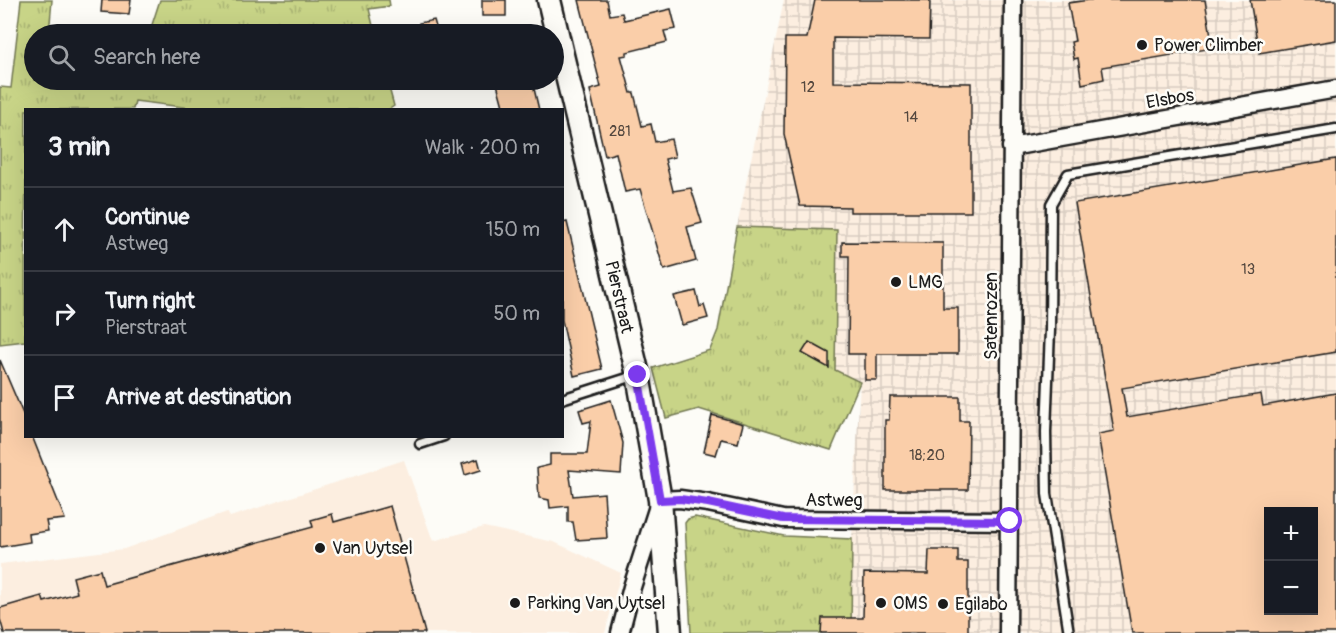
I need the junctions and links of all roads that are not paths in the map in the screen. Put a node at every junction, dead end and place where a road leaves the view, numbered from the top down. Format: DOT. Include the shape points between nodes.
graph roads {
  1 [pos="549,0"];
  2 [pos="1013,0"];
  3 [pos="555,24"];
  4 [pos="564,63"];
  5 [pos="1336,89"];
  6 [pos="1336,129"];
  7 [pos="1011,147"];
  8 [pos="638,375"];
  9 [pos="564,398"];
  10 [pos="438,438"];
  11 [pos="420,444"];
  12 [pos="660,500"];
  13 [pos="1010,521"];
  14 [pos="620,633"];
  15 [pos="670,633"];
  16 [pos="1008,633"];
  17 [pos="1069,633"];
  1 -- 3 [label="street, Pierstraat"];
  2 -- 7 [label="street, Satenrozen"];
  4 -- 8 [label="street, Pierstraat"];
  5 -- 7 [label="street, Elsbos"];
  6 -- 17 [label="lane" via="1068,174 1051,204 1047,494"];
  7 -- 13 [label="street, Satenrozen"];
  8 -- 9 [label="lane"];
  8 -- 12 [label="street, Pierstraat"];
  10 -- 11 [label="lane"];
  12 -- 13 [label="street, Astweg" via="708,503 783,519"];
  12 -- 14 [label="street"];
  12 -- 15 [label="street, Pierstraat"];
  13 -- 16 [label="street, Satenrozen"];
}
